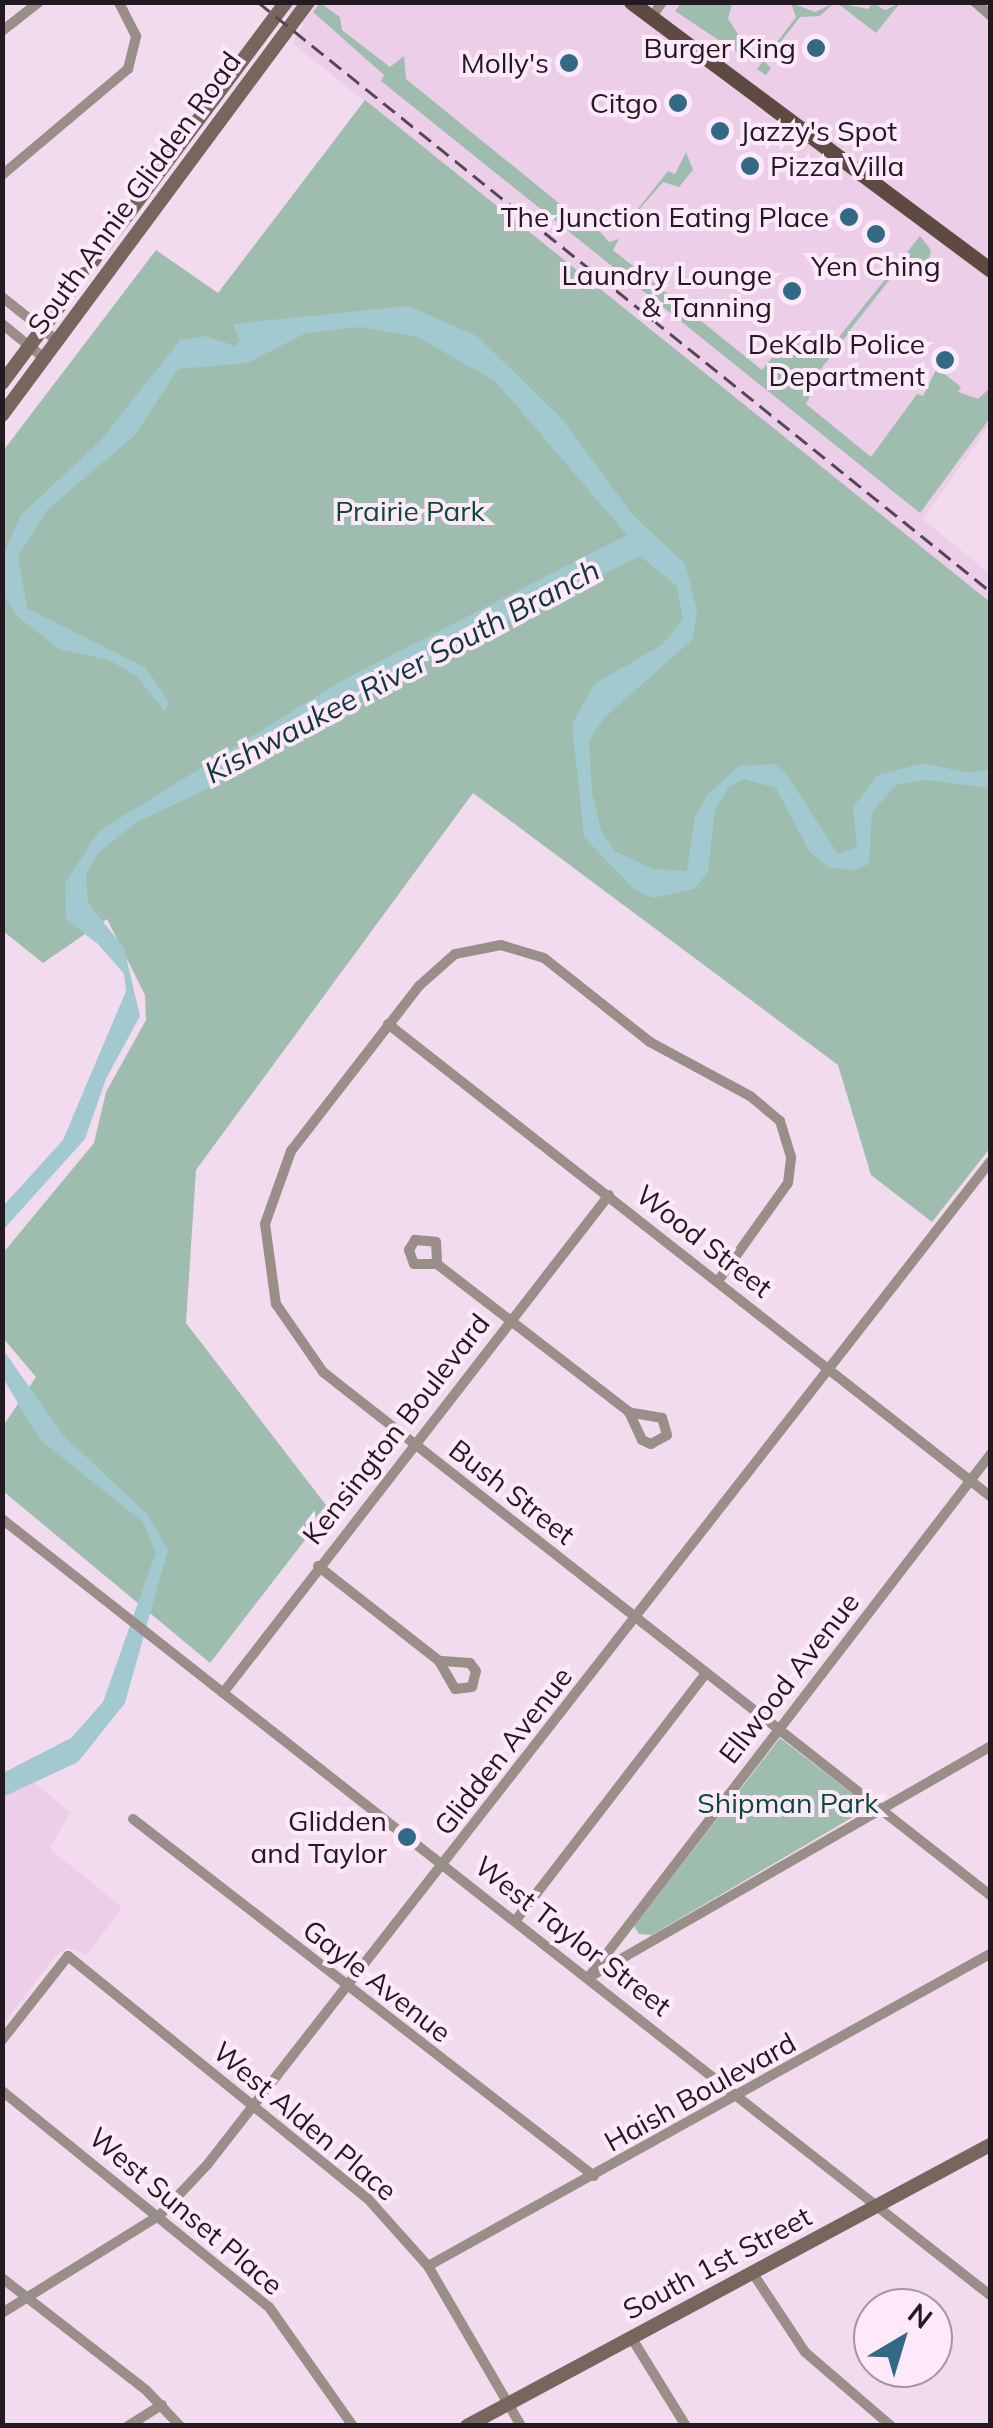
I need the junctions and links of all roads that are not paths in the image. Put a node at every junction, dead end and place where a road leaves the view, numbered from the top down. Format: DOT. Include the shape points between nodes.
graph roads {
  1 [pos="39,2"];
  2 [pos="120,2"];
  3 [pos="286,2"];
  4 [pos="308,2"];
  5 [pos="631,2"];
  6 [pos="662,2"];
  7 [pos="975,2"];
  8 [pos="990,14"];
  9 [pos="652,18"];
  10 [pos="2,31"];
  11 [pos="2,175"];
  12 [pos="990,270"];
  13 [pos="2,298"];
  14 [pos="2,324"];
  15 [pos="42,328"];
  16 [pos="56,340"];
  17 [pos="28,345"];
  18 [pos="44,358"];
  19 [pos="2,383"];
  20 [pos="2,415"];
  21 [pos="388,1024"];
  22 [pos="990,1162"];
  23 [pos="609,1195"];
  24 [pos="437,1264"];
  25 [pos="718,1281"];
  26 [pos="510,1320"];
  27 [pos="830,1368"];
  28 [pos="629,1412"];
  29 [pos="415,1444"];
  30 [pos="990,1455"];
  31 [pos="971,1481"];
  32 [pos="990,1496"];
  33 [pos="2,1519"];
  34 [pos="318,1566"];
  35 [pos="635,1618"];
  36 [pos="439,1661"];
  37 [pos="706,1673"];
  38 [pos="223,1693"];
  39 [pos="778,1729"];
  40 [pos="990,1747"];
  41 [pos="883,1810"];
  42 [pos="133,1820"];
  43 [pos="444,1864"];
  44 [pos="990,1896"];
  45 [pos="516,1920"];
  46 [pos="990,1954"];
  47 [pos="588,1978"];
  48 [pos="346,1986"];
  49 [pos="2,2040"];
  50 [pos="5,2093"];
  51 [pos="740,2097"];
  52 [pos="255,2103"];
  53 [pos="990,2145"];
  54 [pos="594,2176"];
  55 [pos="878,2205"];
  56 [pos="160,2215"];
  57 [pos="428,2266"];
  58 [pos="752,2272"];
  59 [pos="2,2278"];
  60 [pos="990,2295"];
  61 [pos="29,2298"];
  62 [pos="2,2313"];
  63 [pos="630,2337"];
  64 [pos="508,2403"];
  65 [pos="162,2405"];
  66 [pos="128,2426"];
  67 [pos="180,2426"];
  68 [pos="354,2426"];
  69 [pos="467,2426"];
  70 [pos="521,2426"];
  71 [pos="686,2426"];
  72 [pos="891,2426"];
  1 -- 10 [label="street"];
  2 -- 11 [label="street" via="136,36 128,69"];
  3 -- 15 [label="main road, South Annie Glidden Road"];
  4 -- 16 [label="main road, South Annie Glidden Road"];
  5 -- 9 [label="main road"];
  6 -- 9 [label="street"];
  7 -- 8 [label="street"];
  9 -- 12 [label="main road"];
  13 -- 15 [label="street"];
  14 -- 17 [label="street"];
  15 -- 16 [label="street"];
  15 -- 17 [label="main road, South Annie Glidden Road"];
  16 -- 18 [label="main road, South Annie Glidden Road"];
  17 -- 18 [label="street"];
  17 -- 19 [label="main road, South Annie Glidden Road"];
  18 -- 20 [label="main road, South Annie Glidden Road"];
  21 -- 23 [label="street, Wood Street"];
  21 -- 25 [label="street, Bush Street" via="446,960 480,946 508,946 544,958 650,1042 765,1106 789,1143 788,1184"];
  21 -- 29 [label="street, Bush Street" via="282,1165 268,1205 264,1256 276,1304 300,1346"];
  22 -- 27 [label="street, Glidden Avenue"];
  23 -- 25 [label="street, Wood Street"];
  23 -- 26 [label="street, Kensington Boulevard"];
  24 -- 26 [label="street"];
  25 -- 27 [label="street, Wood Street"];
  26 -- 28 [label="street"];
  26 -- 29 [label="street, Kensington Boulevard"];
  27 -- 31 [label="street, Wood Street"];
  27 -- 35 [label="street, Glidden Avenue"];
  29 -- 34 [label="street, Kensington Boulevard"];
  29 -- 35 [label="street, Bush Street"];
  30 -- 31 [label="street, Ellwood Avenue"];
  31 -- 32 [label="street, Wood Street"];
  31 -- 39 [label="street, Ellwood Avenue"];
  33 -- 38 [label="street, West Taylor Street"];
  34 -- 36 [label="street"];
  34 -- 38 [label="street, Kensington Boulevard"];
  35 -- 37 [label="street, Bush Street"];
  35 -- 43 [label="street, Glidden Avenue"];
  37 -- 39 [label="street, Bush Street"];
  37 -- 45 [label="street"];
  38 -- 43 [label="street, West Taylor Street"];
  39 -- 41 [label="street, Bush Street"];
  39 -- 47 [label="street, Ellwood Avenue"];
  40 -- 41 [label="street"];
  41 -- 44 [label="street, Bush Street"];
  41 -- 47 [label="street"];
  42 -- 48 [label="street, Gayle Avenue"];
  43 -- 45 [label="street, West Taylor Street"];
  43 -- 48 [label="street, Glidden Avenue"];
  45 -- 47 [label="street, West Taylor Street"];
  46 -- 51 [label="street, Haish Boulevard"];
  47 -- 51 [label="street, West Taylor Street"];
  48 -- 52 [label="street, Glidden Avenue"];
  48 -- 54 [label="street, Gayle Avenue"];
  49 -- 52 [label="street, West Alden Place" via="68,1956"];
  50 -- 56 [label="street, West Sunset Place"];
  51 -- 54 [label="street, Haish Boulevard"];
  51 -- 55 [label="street, West Taylor Street"];
  52 -- 56 [label="street, Glidden Avenue"];
  52 -- 57 [label="street, West Alden Place" via="345,2177"];
  53 -- 55 [label="main road, South 1st Street"];
  54 -- 57 [label="street, Haish Boulevard"];
  55 -- 58 [label="main road, South 1st Street"];
  55 -- 60 [label="street, West Taylor Street"];
  56 -- 61 [label="street, Glidden Avenue"];
  56 -- 68 [label="street, West Sunset Place" via="269,2306"];
  57 -- 64 [label="street, West Alden Place"];
  58 -- 63 [label="main road, South 1st Street"];
  58 -- 72 [label="street" via="805,2352"];
  59 -- 61 [label="street"];
  61 -- 62 [label="street, Glidden Avenue"];
  61 -- 65 [label="street"];
  63 -- 64 [label="main road, South 1st Street"];
  63 -- 71 [label="street"];
  64 -- 69 [label="main road, South 1st Street"];
  64 -- 70 [label="street, West Alden Place"];
  65 -- 66 [label="street"];
  65 -- 67 [label="street"];
}
